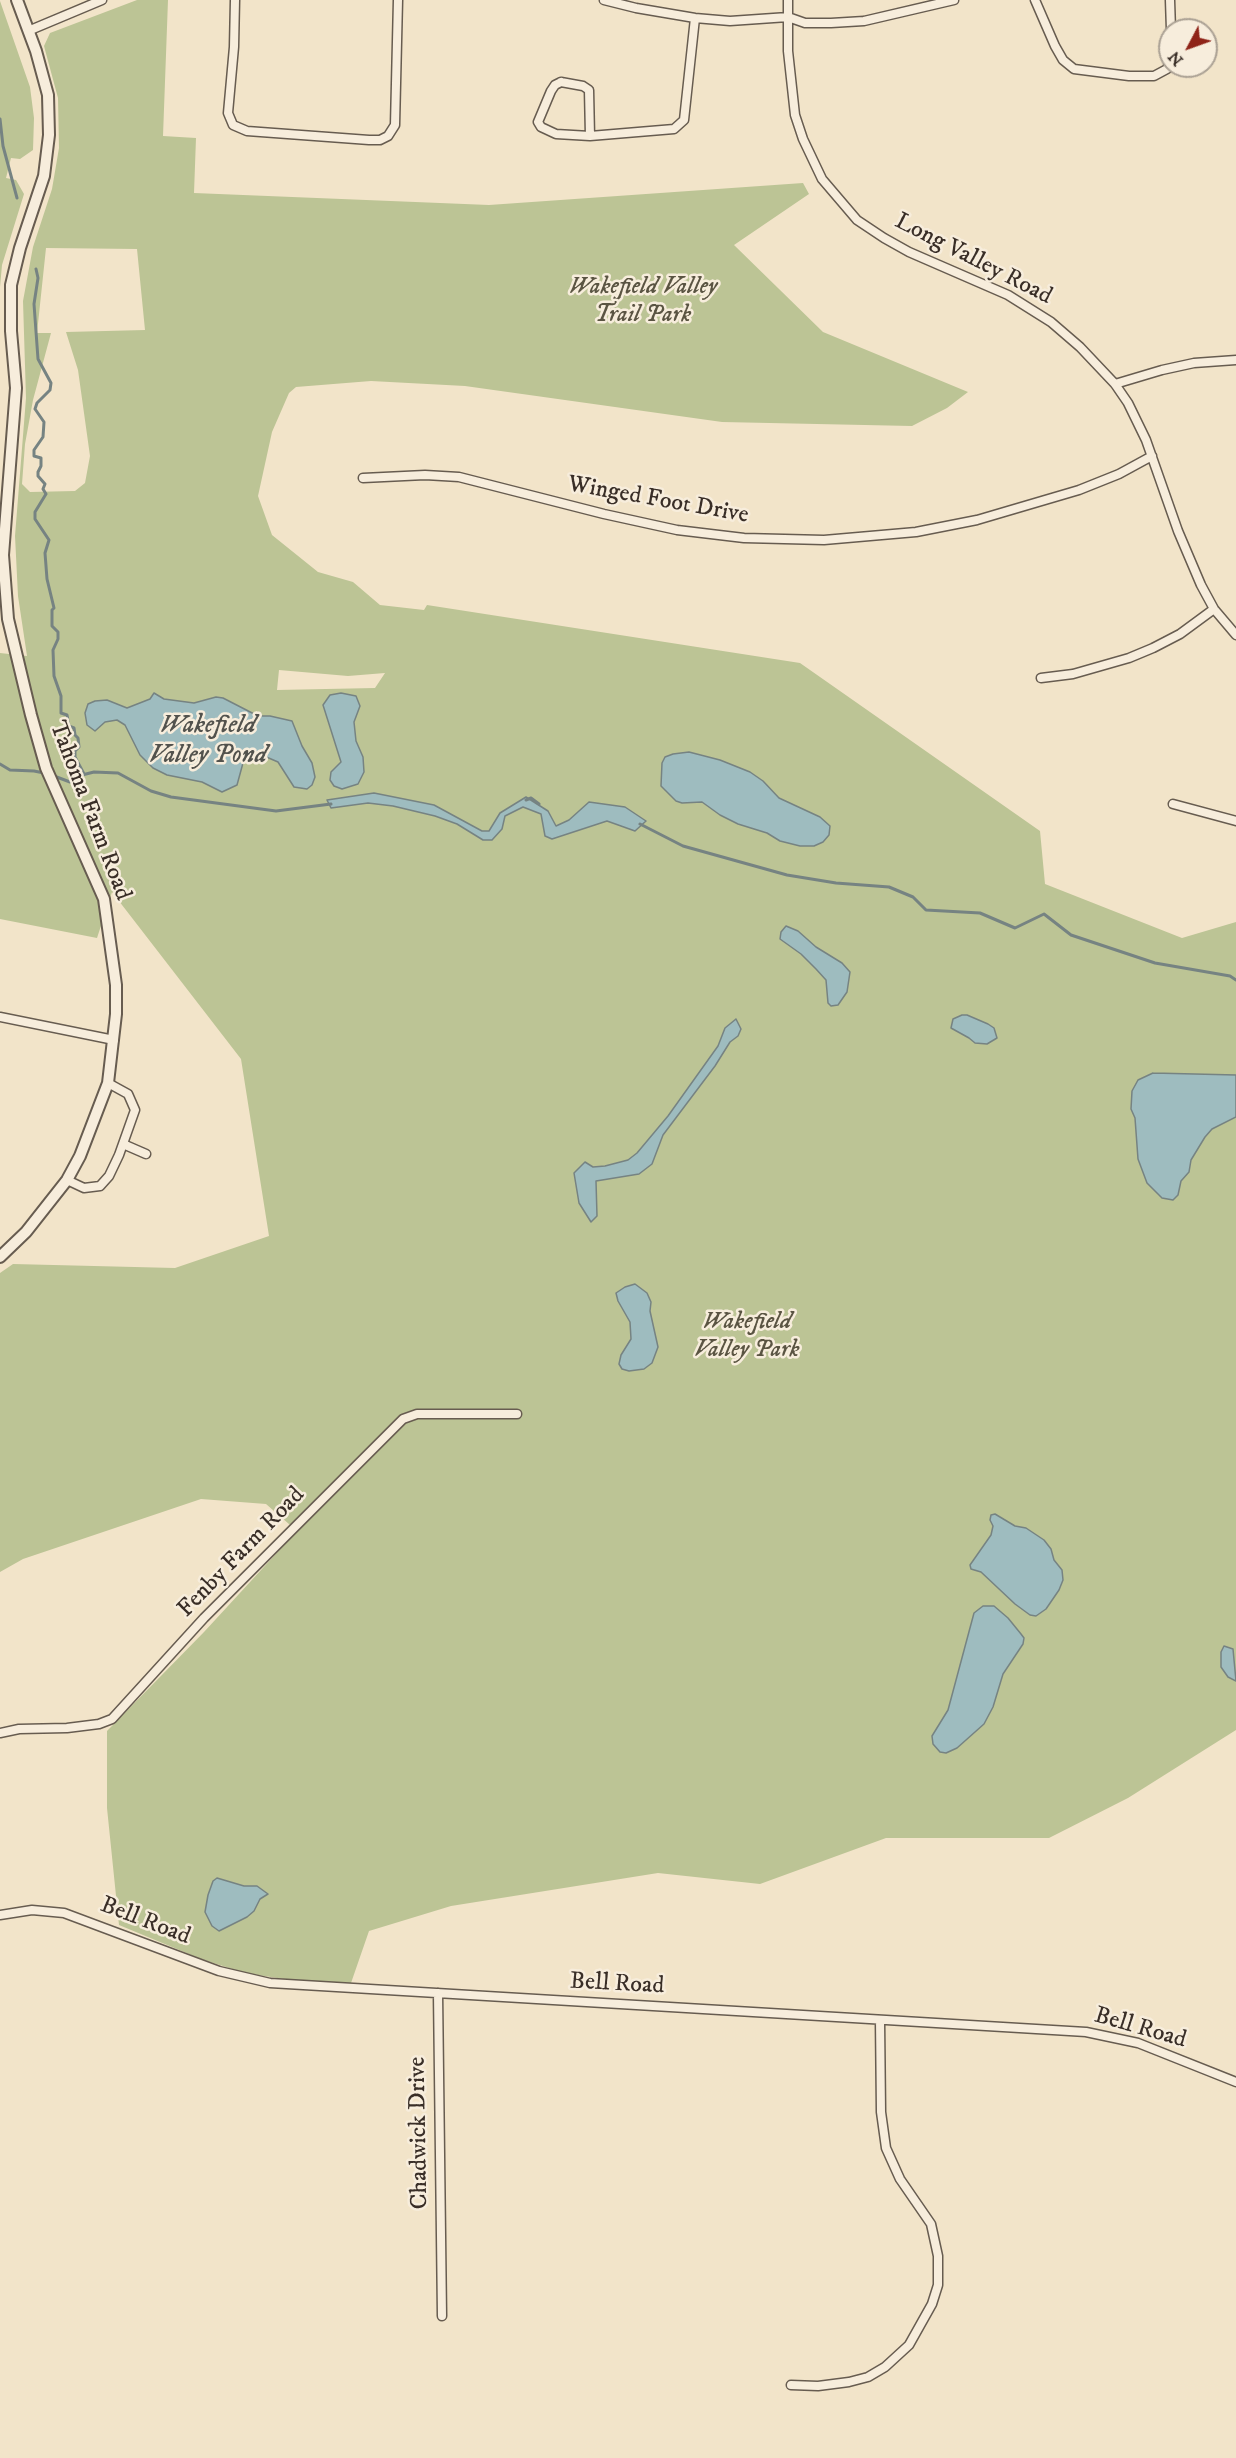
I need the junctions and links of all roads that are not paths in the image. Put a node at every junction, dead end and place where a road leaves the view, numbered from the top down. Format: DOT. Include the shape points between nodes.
graph roads {
  1 [pos="17,0"];
  2 [pos="102,0"];
  3 [pos="235,0"];
  4 [pos="398,0"];
  5 [pos="604,0"];
  6 [pos="788,0"];
  7 [pos="954,0"];
  8 [pos="1035,0"];
  9 [pos="1170,0"];
  10 [pos="788,17"];
  11 [pos="695,18"];
  12 [pos="1171,18"];
  13 [pos="28,31"];
  14 [pos="1158,74"];
  15 [pos="590,136"];
  16 [pos="1236,360"];
  17 [pos="1115,384"];
  18 [pos="1152,456"];
  19 [pos="363,478"];
  20 [pos="2,555"];
  21 [pos="1214,609"];
  22 [pos="1236,635"];
  23 [pos="1041,678"];
  24 [pos="1173,804"];
  25 [pos="1236,821"];
  26 [pos="0,1017"];
  27 [pos="114,1040"];
  28 [pos="108,1083"];
  29 [pos="123,1144"];
  30 [pos="146,1154"];
  31 [pos="68,1180"];
  32 [pos="0,1257"];
  33 [pos="517,1414"];
  34 [pos="0,1733"];
  35 [pos="0,1915"];
  36 [pos="438,1993"];
  37 [pos="880,2020"];
  38 [pos="1236,2082"];
  39 [pos="442,2316"];
  40 [pos="791,2385"];
  1 -- 13 [label="street, Tahoma Farm Road"];
  2 -- 13 [label="street"];
  3 -- 4 [label="street" via="228,113 233,125 247,131 380,140 395,125"];
  5 -- 11 [label="street"];
  6 -- 10 [label="street, Long Valley Road"];
  7 -- 10 [label="street" via="864,21 805,22"];
  8 -- 14 [label="street" via="1054,46 1074,69 1129,76"];
  9 -- 12 [label="street"];
  10 -- 11 [label="street" via="730,21"];
  10 -- 17 [label="street, Long Valley Road" via="795,115 822,180 844,206 857,220 909,252 985,284 1041,315 1067,334"];
  11 -- 15 [label="street" via="684,120 674,129"];
  13 -- 20 [label="street, Tahoma Farm Road" via="48,95 49,135 44,176 11,285 16,388"];
  15 -- 15 [label="street" via="556,134 541,127 540,116 558,83 579,84 589,90"];
  16 -- 17 [label="street" via="1194,363"];
  17 -- 18 [label="street, Long Valley Road"];
  18 -- 19 [label="street, Winged Foot Drive" via="1079,490 977,520 905,533 824,540 744,538 677,530 459,477"];
  18 -- 21 [label="street, Long Valley Road" via="1189,559"];
  20 -- 27 [label="street, Tahoma Farm Road" via="8,619 46,768 104,899 116,985"];
  21 -- 22 [label="street, Long Valley Road"];
  21 -- 23 [label="street" via="1153,648 1084,671"];
  24 -- 25 [label="street"];
  26 -- 27 [label="street"];
  27 -- 28 [label="street, Tahoma Farm Road"];
  28 -- 29 [label="street" via="128,1094 134,1103 134,1116"];
  28 -- 31 [label="street, Tahoma Farm Road"];
  29 -- 30 [label="street"];
  29 -- 31 [label="street" via="109,1176 100,1186 84,1188"];
  31 -- 32 [label="street, Tahoma Farm Road"];
  33 -- 34 [label="street, Fenby Farm Road" via="417,1414 403,1419 204,1618 112,1719 99,1724"];
  35 -- 36 [label="street, Bell Road" via="32,1910 64,1913 219,1971 260,1981"];
  36 -- 37 [label="street, Bell Road"];
  36 -- 39 [label="street, Chadwick Drive"];
  37 -- 38 [label="street, Bell Road" via="1103,2034 1138,2043"];
  37 -- 40 [label="street" via="881,2112 886,2148 900,2179 931,2224 938,2256 938,2285 909,2345 885,2367 849,2382"];
}
